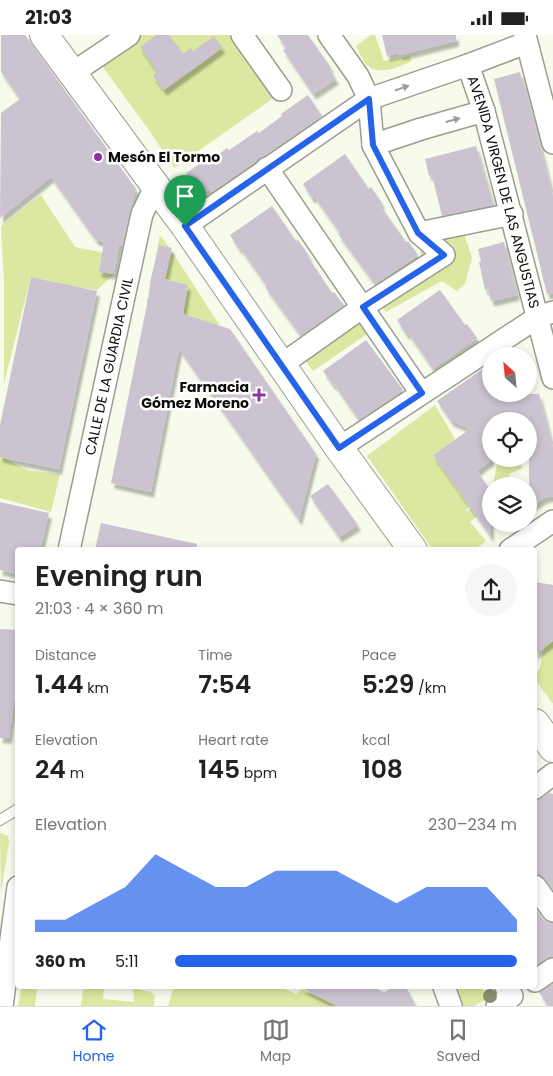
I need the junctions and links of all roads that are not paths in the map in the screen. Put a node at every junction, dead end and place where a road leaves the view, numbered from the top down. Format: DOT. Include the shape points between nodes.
graph roads {
  1 [pos="44,35"];
  2 [pos="128,35"];
  3 [pos="242,35"];
  4 [pos="252,35"];
  5 [pos="329,35"];
  6 [pos="525,39"];
  7 [pos="468,65"];
  8 [pos="71,74"];
  9 [pos="369,99"];
  10 [pos="549,109"];
  11 [pos="484,111"];
  12 [pos="553,143"];
  13 [pos="373,145"];
  14 [pos="267,168"];
  15 [pos="156,185"];
  16 [pos="512,214"];
  17 [pos="185,226"];
  18 [pos="418,233"];
  19 [pos="363,307"];
  20 [pos="546,314"];
  21 [pos="281,365"];
  22 [pos="553,378"];
  23 [pos="422,393"];
  24 [pos="339,448"];
  25 [pos="553,521"];
  26 [pos="406,545"];
  27 [pos="70,547"];
  28 [pos="514,547"];
  29 [pos="0,591"];
  30 [pos="15,594"];
  31 [pos="537,726"];
  32 [pos="553,748"];
  33 [pos="553,774"];
  34 [pos="537,786"];
  35 [pos="15,811"];
  36 [pos="0,820"];
  37 [pos="537,889"];
  38 [pos="15,909"];
  39 [pos="553,911"];
  40 [pos="553,969"];
  41 [pos="537,980"];
  42 [pos="436,989"];
  43 [pos="445,989"];
  44 [pos="2,1006"];
  45 [pos="434,1006"];
  46 [pos="451,1006"];
  1 -- 8 [label="main road"];
  2 -- 8 [label="street"];
  3 -- 4 [label="street" via="280,81"];
  5 -- 9 [label="street" via="358,76"];
  6 -- 7 [label="street"];
  6 -- 10 [label="street"];
  9 -- 7 [label="street, one-way"];
  7 -- 11 [label="street, AVENIDA VIRGEN DE LAS ANGUSTIAS"];
  8 -- 15 [label="main road"];
  9 -- 13 [label="street"];
  9 -- 14 [label="street"];
  10 -- 12 [label="street"];
  13 -- 11 [label="street, one-way"];
  11 -- 16 [label="street, AVENIDA VIRGEN DE LAS ANGUSTIAS"];
  13 -- 18 [label="street"];
  14 -- 17 [label="street"];
  14 -- 19 [label="street"];
  15 -- 17 [label="main road"];
  15 -- 27 [label="street, CALLE DE LA GUARDIA CIVIL" via="142,214"];
  16 -- 18 [label="street"];
  16 -- 20 [label="street, AVENIDA VIRGEN DE LAS ANGUSTIAS"];
  17 -- 21 [label="main road"];
  18 -- 19 [label="street" via="444,255"];
  19 -- 21 [label="street"];
  19 -- 23 [label="street"];
  20 -- 22 [label="street, AVENIDA VIRGEN DE LAS ANGUSTIAS"];
  20 -- 23 [label="street"];
  21 -- 24 [label="main road"];
  23 -- 24 [label="street"];
  24 -- 26 [label="main road"];
  25 -- 28 [label="street"];
  29 -- 30 [label="street"];
  31 -- 32 [label="main road"];
  33 -- 34 [label="street"];
  35 -- 36 [label="lane"];
  37 -- 39 [label="street"];
  38 -- 44 [label="street"];
  40 -- 41 [label="street"];
  42 -- 45 [label="street"];
  43 -- 46 [label="street"];
}
